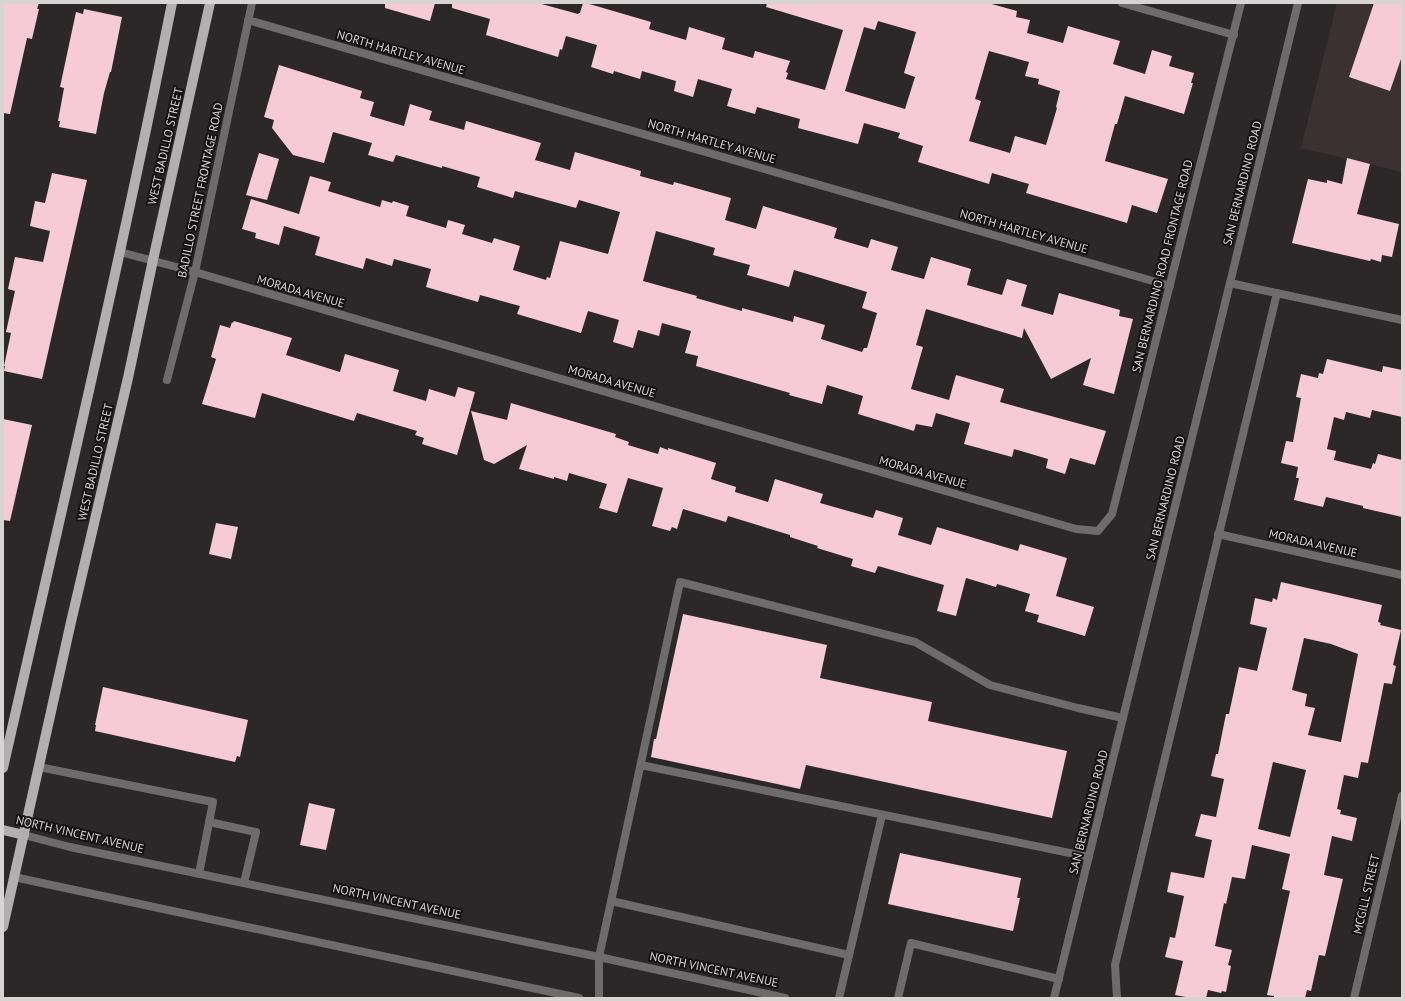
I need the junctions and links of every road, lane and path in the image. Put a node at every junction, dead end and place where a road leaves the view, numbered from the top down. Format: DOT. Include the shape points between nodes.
graph roads {
  1 [pos="172,3"];
  2 [pos="210,3"];
  3 [pos="252,3"];
  4 [pos="1122,3"];
  5 [pos="1241,3"];
  6 [pos="1298,3"];
  7 [pos="248,20"];
  8 [pos="1234,35"];
  9 [pos="120,252"];
  10 [pos="152,260"];
  11 [pos="195,272"];
  12 [pos="1230,283"];
  13 [pos="1170,286"];
  14 [pos="1277,293"];
  15 [pos="1402,320"];
  16 [pos="167,380"];
  17 [pos="1098,531"];
  18 [pos="1218,534"];
  19 [pos="1402,575"];
  20 [pos="1123,718"];
  21 [pos="641,765"];
  22 [pos="39,767"];
  23 [pos="3,768"];
  24 [pos="1402,796"];
  25 [pos="882,815"];
  26 [pos="209,822"];
  27 [pos="3,830"];
  28 [pos="24,835"];
  29 [pos="1089,857"];
  30 [pos="199,874"];
  31 [pos="3,876"];
  32 [pos="14,877"];
  33 [pos="244,883"];
  34 [pos="611,901"];
  35 [pos="3,926"];
  36 [pos="849,955"];
  37 [pos="599,957"];
  38 [pos="1059,979"];
  39 [pos="569,997"];
  40 [pos="579,998"];
  41 [pos="599,998"];
  42 [pos="785,998"];
  43 [pos="839,998"];
  44 [pos="898,998"];
  45 [pos="1054,998"];
  46 [pos="1117,998"];
  47 [pos="1354,998"];
  1 -- 9 [label="main road, WEST BADILLO STREET"];
  2 -- 10 [label="main road, WEST BADILLO STREET"];
  3 -- 7 [label="street, BADILLO STREET FRONTAGE ROAD"];
  4 -- 8 [label="street"];
  5 -- 8 [label="street, SAN BERNARDINO ROAD FRONTAGE ROAD"];
  6 -- 12 [label="street, SAN BERNARDINO ROAD"];
  7 -- 11 [label="street, BADILLO STREET FRONTAGE ROAD"];
  7 -- 13 [label="street, NORTH HARTLEY AVENUE"];
  8 -- 13 [label="street, SAN BERNARDINO ROAD FRONTAGE ROAD"];
  9 -- 10 [label="street, MORADA AVENUE"];
  9 -- 23 [label="main road, WEST BADILLO STREET"];
  10 -- 11 [label="street, MORADA AVENUE"];
  10 -- 22 [label="main road, WEST BADILLO STREET" via="128,378"];
  11 -- 16 [label="street, BADILLO STREET FRONTAGE ROAD"];
  11 -- 17 [label="street, MORADA AVENUE" via="1068,527"];
  12 -- 14 [label="street"];
  12 -- 20 [label="street, SAN BERNARDINO ROAD"];
  13 -- 17 [label="street, SAN BERNARDINO ROAD FRONTAGE ROAD" via="1112,514"];
  14 -- 15 [label="street"];
  14 -- 18 [label="street"];
  18 -- 19 [label="street, MORADA AVENUE"];
  18 -- 46 [label="street" via="1115,966"];
  20 -- 21 [label="street" via="990,685 915,642 680,582"];
  20 -- 29 [label="street, SAN BERNARDINO ROAD"];
  21 -- 25 [label="street"];
  21 -- 34 [label="street"];
  22 -- 26 [label="street" via="213,802"];
  22 -- 28 [label="main road, WEST BADILLO STREET"];
  24 -- 47 [label="street, MCGILL STREET"];
  25 -- 29 [label="street"];
  25 -- 36 [label="street"];
  26 -- 30 [label="street"];
  26 -- 33 [label="street" via="256,832"];
  27 -- 28 [label="main road, NORTH VINCENT AVENUE"];
  28 -- 30 [label="street, NORTH VINCENT AVENUE"];
  28 -- 32 [label="main road, WEST BADILLO STREET"];
  29 -- 38 [label="street, SAN BERNARDINO ROAD"];
  30 -- 33 [label="street, NORTH VINCENT AVENUE"];
  31 -- 32 [label="main road"];
  32 -- 35 [label="main road, WEST BADILLO STREET"];
  32 -- 39 [label="street"];
  33 -- 37 [label="street, NORTH VINCENT AVENUE"];
  34 -- 36 [label="street"];
  34 -- 37 [label="street"];
  36 -- 43 [label="street"];
  37 -- 41 [label="street"];
  37 -- 42 [label="street, NORTH VINCENT AVENUE"];
  38 -- 44 [label="street" via="911,943"];
  38 -- 45 [label="street, SAN BERNARDINO ROAD"];
  39 -- 40 [label="street"];
}
